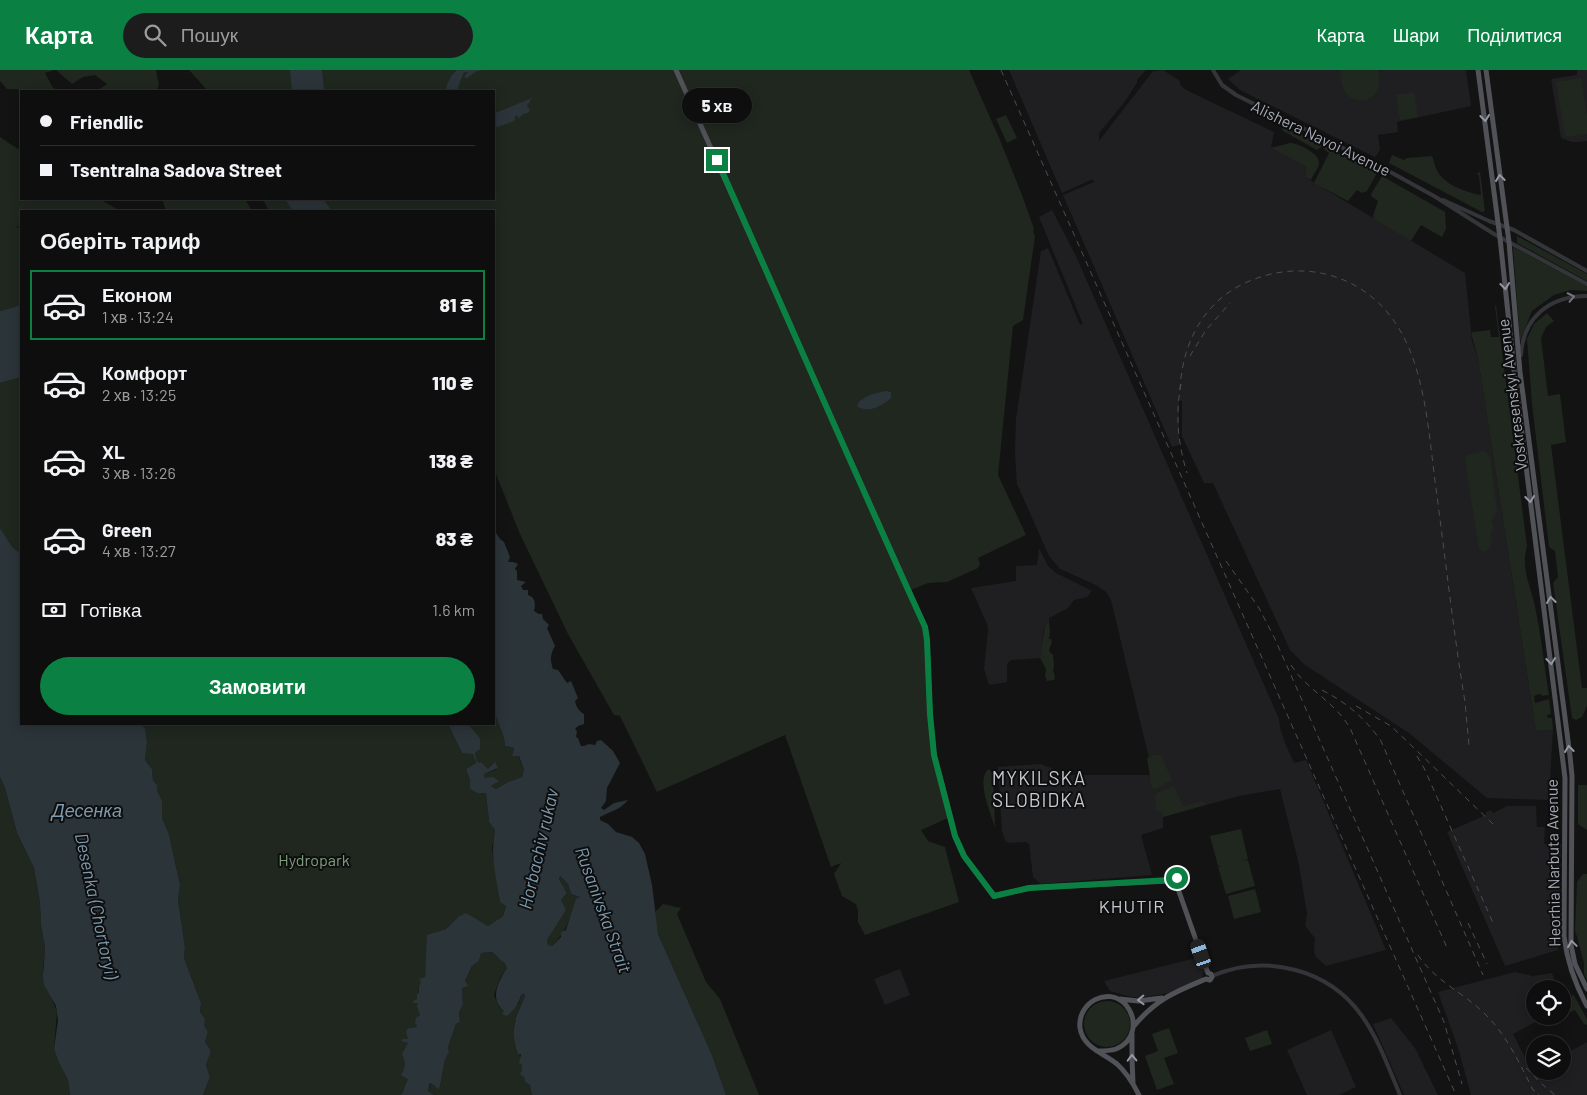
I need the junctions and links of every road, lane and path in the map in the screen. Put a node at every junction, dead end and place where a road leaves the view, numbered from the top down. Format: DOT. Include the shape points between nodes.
graph roads {
  1 [pos="676,70"];
  2 [pos="1478,70"];
  3 [pos="1486,70"];
  4 [pos="1213,72"];
  5 [pos="1434,196"];
  6 [pos="1498,224"];
  7 [pos="1506,227"];
  8 [pos="1500,238"];
  9 [pos="1509,242"];
  10 [pos="1587,271"];
  11 [pos="1587,284"];
  12 [pos="1587,296"];
  13 [pos="1520,372"];
  14 [pos="1558,716"];
  15 [pos="1566,718"];
  16 [pos="1209,976"];
  17 [pos="1587,989"];
  18 [pos="1117,998"];
  19 [pos="1165,998"];
  20 [pos="1587,1006"];
  21 [pos="1133,1030"];
  22 [pos="1097,1051"];
  23 [pos="1133,1083"];
  24 [pos="1139,1095"];
  25 [pos="1400,1095"];
  1 -- 16 [label="main road" via="925,627 934,755 955,836 964,856 994,896 1029,888 1170,880 1172,884 1176,883"];
  2 -- 6 [label="main road, Voskresenskyi Avenue, one-way"];
  7 -- 3 [label="main road, Voskresenskyi Avenue, one-way"];
  4 -- 5 [label="street, Alishera Navoi Avenue" via="1222,85 1236,95"];
  5 -- 6 [label="street, Alishera Navoi Avenue"];
  5 -- 8 [label="street, Alishera Navoi Avenue"];
  6 -- 7 [label="street, Alishera Navoi Avenue"];
  6 -- 8 [label="main road, Voskresenskyi Avenue"];
  7 -- 9 [label="main road, Voskresenskyi Avenue"];
  7 -- 10 [label="street, Alishera Navoi Avenue"];
  8 -- 9 [label="street, Alishera Navoi Avenue"];
  8 -- 14 [label="main road, Voskresenskyi Avenue, one-way"];
  9 -- 11 [label="street, Alishera Navoi Avenue"];
  9 -- 13 [label="main road, Voskresenskyi Avenue"];
  13 -- 12 [label="street, one-way" via="1521,347 1536,314 1552,303 1572,296"];
  15 -- 13 [label="main road, Voskresenskyi Avenue, one-way"];
  14 -- 20 [label="main road, Heorhia Narbuta Avenue" via="1565,778 1564,936 1569,968"];
  17 -- 15 [label="main road, Heorhia Narbuta Avenue, one-way" via="1576,964 1570,936 1572,776"];
  16 -- 19 [label="main road"];
  16 -- 25 [label="street" via="1244,966 1273,966 1300,970 1330,986 1348,999 1374,1035"];
  19 -- 18 [label="main road, one-way" via="1138,1001"];
  18 -- 21 [label="main road" via="1132,1016"];
  18 -- 22 [label="main road" via="1107,996 1094,1000 1081,1014 1082,1034"];
  19 -- 21 [label="main road" via="1149,1009"];
  21 -- 22 [label="main road" via="1123,1045"];
  23 -- 21 [label="main road, one-way"];
  22 -- 23 [label="main road" via="1116,1064"];
  23 -- 24 [label="main road"];
}
